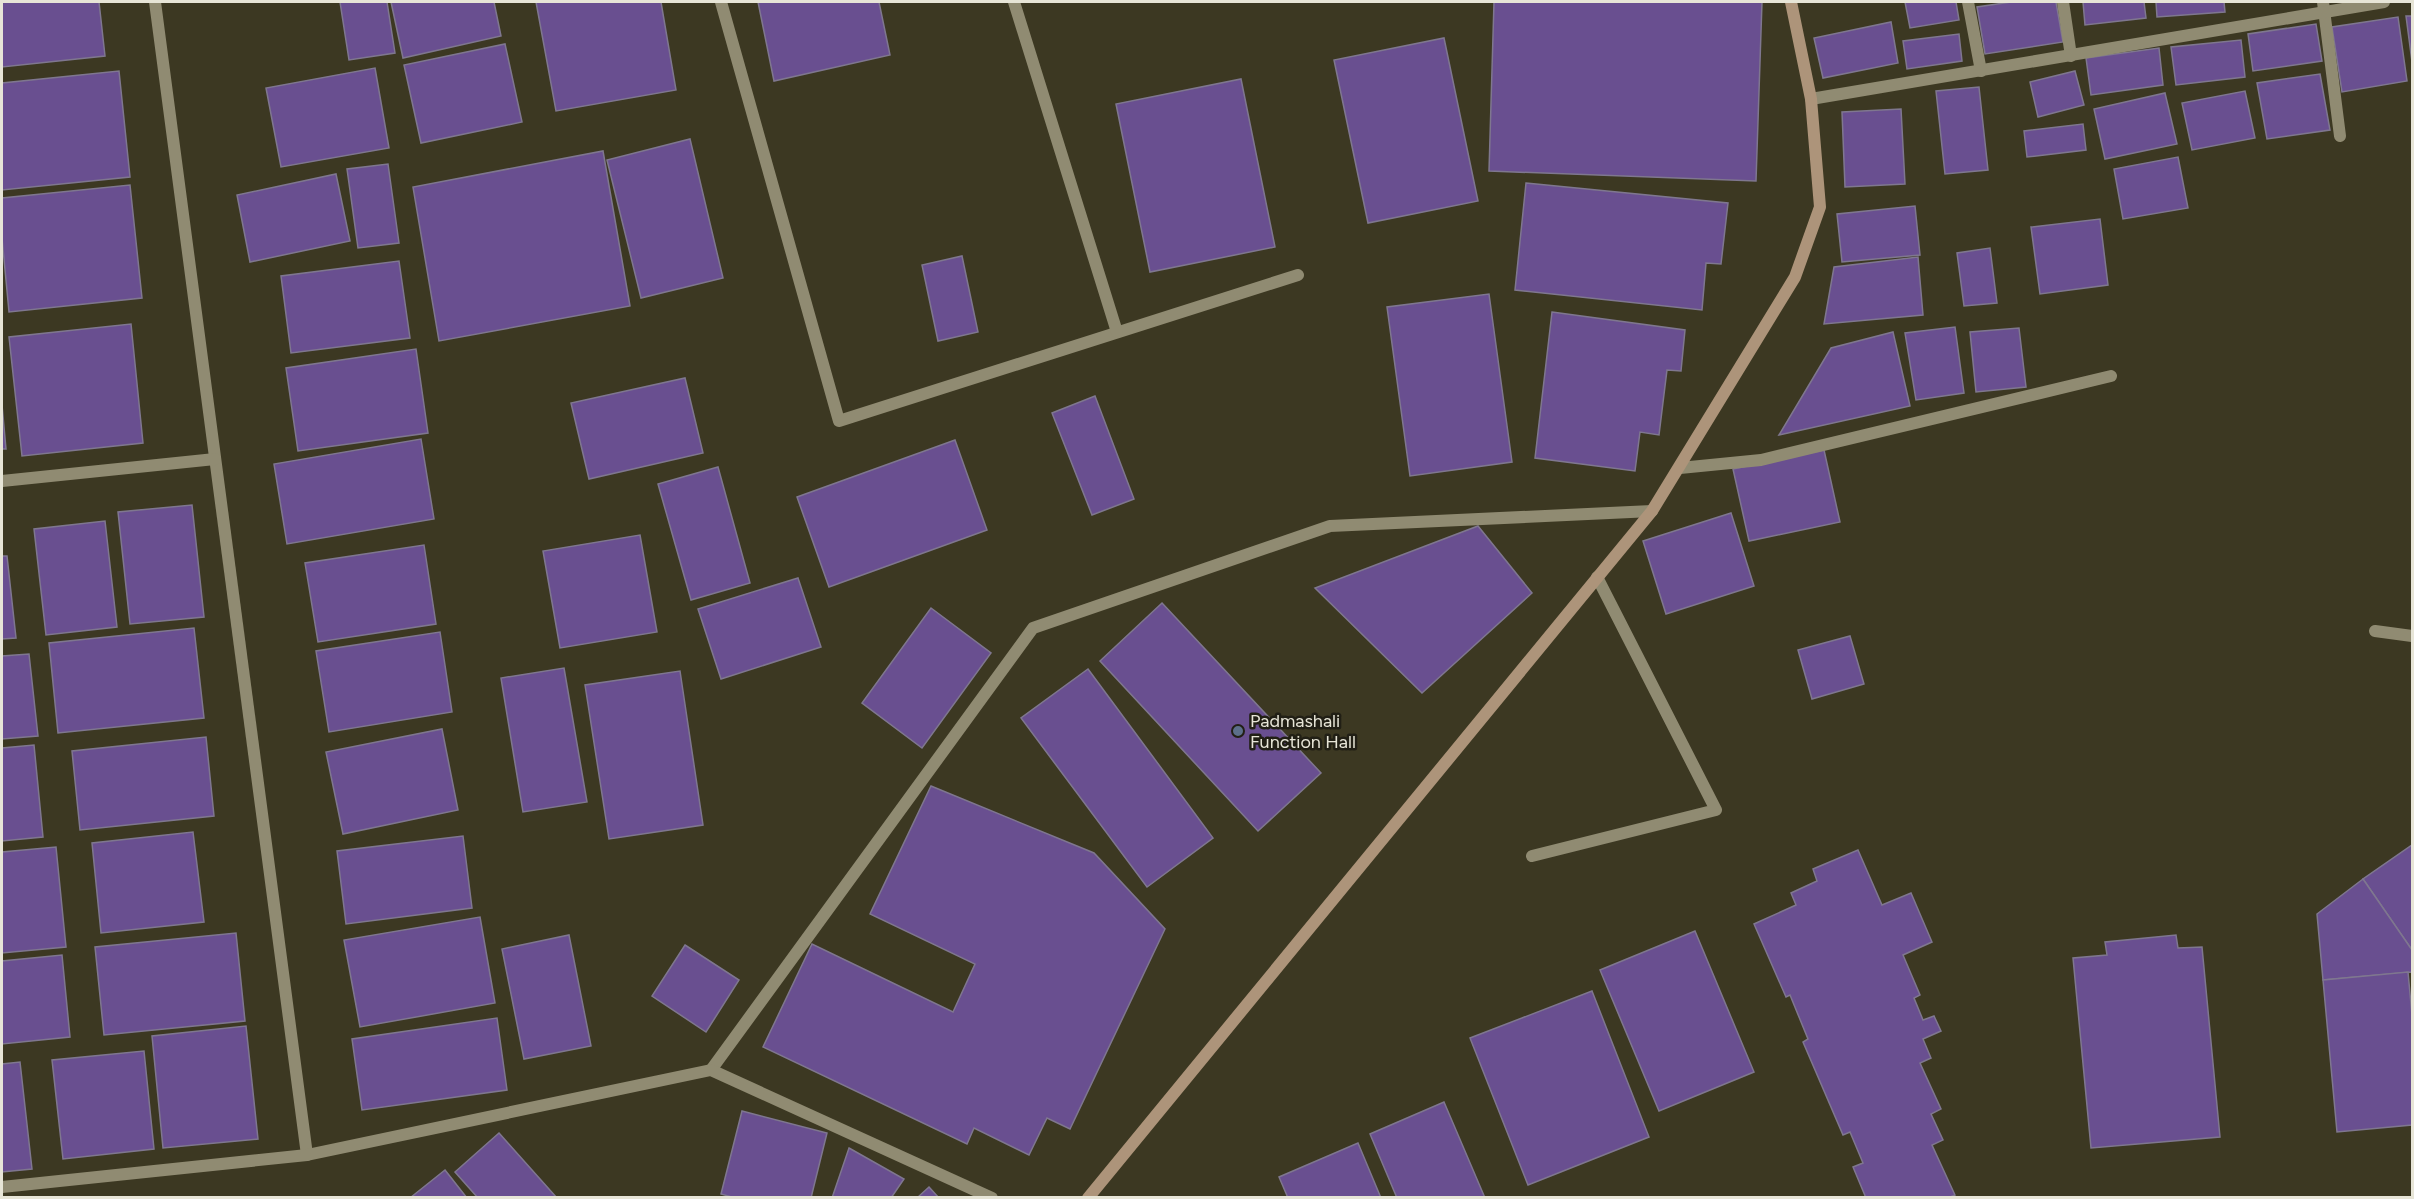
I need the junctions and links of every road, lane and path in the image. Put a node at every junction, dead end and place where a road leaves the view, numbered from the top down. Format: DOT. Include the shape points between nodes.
graph roads {
  1 [pos="155,2"];
  2 [pos="721,2"];
  3 [pos="1014,2"];
  4 [pos="1791,2"];
  5 [pos="1968,2"];
  6 [pos="2063,2"];
  7 [pos="2384,2"];
  8 [pos="2323,6"];
  9 [pos="2072,56"];
  10 [pos="1981,71"];
  11 [pos="1811,99"];
  12 [pos="2340,136"];
  13 [pos="1298,275"];
  14 [pos="1118,332"];
  15 [pos="2111,376"];
  16 [pos="215,459"];
  17 [pos="1680,468"];
  18 [pos="2,481"];
  19 [pos="1652,511"];
  20 [pos="1597,577"];
  21 [pos="2375,632"];
  22 [pos="2412,636"];
  23 [pos="1532,856"];
  24 [pos="711,1070"];
  25 [pos="307,1155"];
  26 [pos="2,1186"];
  27 [pos="992,1197"];
  28 [pos="1088,1197"];
  1 -- 16 [label="street"];
  2 -- 14 [label="street" via="839,421"];
  3 -- 14 [label="street"];
  4 -- 11 [label="street"];
  5 -- 10 [label="street"];
  6 -- 9 [label="street"];
  7 -- 8 [label="street"];
  8 -- 9 [label="street"];
  8 -- 12 [label="street"];
  9 -- 10 [label="street"];
  10 -- 11 [label="street"];
  11 -- 17 [label="street" via="1820,207 1796,276"];
  13 -- 14 [label="street"];
  15 -- 17 [label="street" via="1761,460"];
  16 -- 18 [label="street"];
  16 -- 25 [label="street"];
  17 -- 19 [label="street"];
  19 -- 20 [label="street"];
  19 -- 24 [label="street" via="1330,526 1033,628"];
  20 -- 23 [label="street" via="1716,810"];
  20 -- 28 [label="street"];
  21 -- 22 [label="street"];
  24 -- 25 [label="street"];
  24 -- 27 [label="street"];
  25 -- 26 [label="street"];
}
